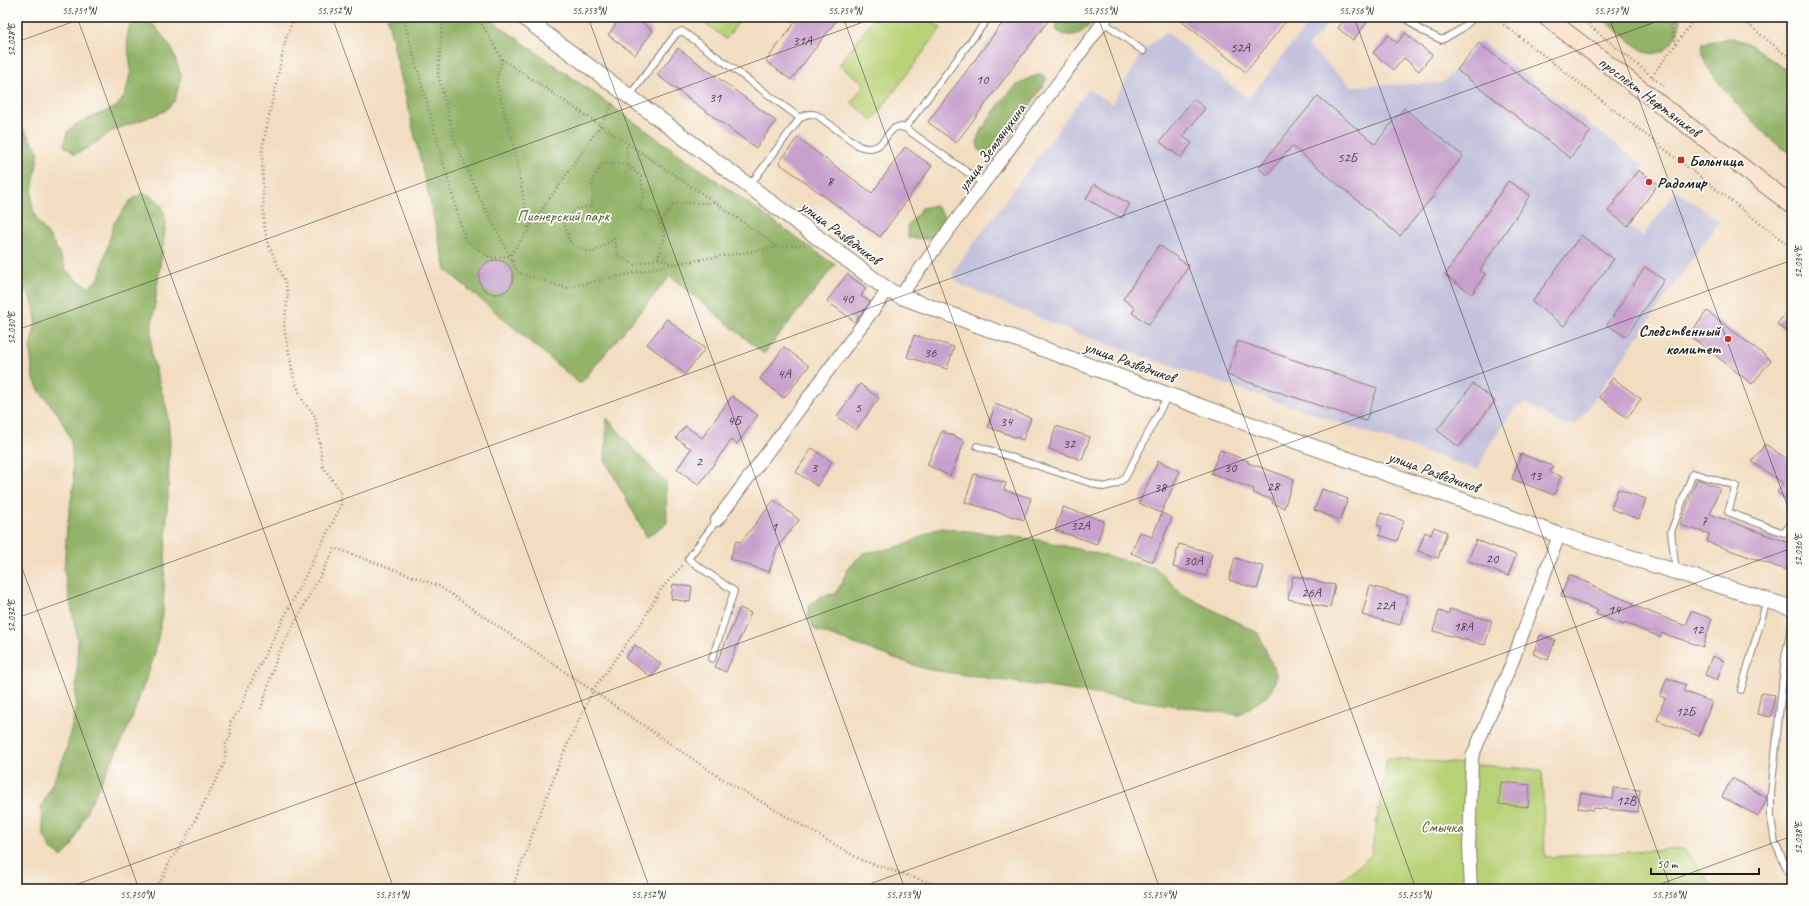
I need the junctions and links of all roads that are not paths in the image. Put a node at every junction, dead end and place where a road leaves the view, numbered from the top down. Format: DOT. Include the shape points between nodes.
graph roads {
  1 [pos="523,17"];
  2 [pos="989,17"];
  3 [pos="1404,17"];
  4 [pos="1475,17"];
  5 [pos="1546,17"];
  6 [pos="1102,19"];
  7 [pos="1143,51"];
  8 [pos="626,92"];
  9 [pos="800,118"];
  10 [pos="905,128"];
  11 [pos="984,184"];
  12 [pos="750,185"];
  13 [pos="1792,205"];
  14 [pos="894,293"];
  15 [pos="1168,395"];
  16 [pos="977,446"];
  17 [pos="717,520"];
  18 [pos="1792,522"];
  19 [pos="1559,535"];
  20 [pos="1676,571"];
  21 [pos="1767,600"];
  22 [pos="1792,608"];
  23 [pos="1792,623"];
  24 [pos="712,658"];
  25 [pos="1740,690"];
  26 [pos="1792,880"];
  27 [pos="1471,889"];
  1 -- 8 [label="street, улица Разведчиков"];
  2 -- 10 [label="lane"];
  3 -- 4 [label="lane" via="1422,31 1442,40"];
  5 -- 13 [label="main road, проспект Нефтяников"];
  6 -- 7 [label="lane"];
  6 -- 11 [label="street, улица Землянухина"];
  8 -- 9 [label="lane" via="676,34 682,31"];
  8 -- 12 [label="street, улица Разведчиков"];
  9 -- 10 [label="lane" via="808,114 817,115 865,148 876,148 896,126"];
  9 -- 12 [label="lane"];
  10 -- 11 [label="lane"];
  11 -- 14 [label="street, улица Землянухина"];
  12 -- 14 [label="street, улица Разведчиков"];
  14 -- 15 [label="street, улица Разведчиков"];
  14 -- 17 [label="street, улица Землянухина"];
  15 -- 16 [label="lane" via="1125,478 1116,484 1102,487"];
  15 -- 19 [label="street, улица Разведчиков"];
  17 -- 24 [label="lane" via="688,559 734,591"];
  18 -- 20 [label="lane" via="1784,533 1728,512 1736,486 1693,473 1671,532"];
  19 -- 20 [label="street, улица Разведчиков"];
  19 -- 27 [label="street" via="1513,660 1472,757 1469,848"];
  20 -- 21 [label="street, улица Разведчиков"];
  21 -- 22 [label="street, улица Разведчиков"];
  21 -- 25 [label="lane"];
  23 -- 26 [label="lane" via="1785,657 1771,794 1771,818 1775,843"];
}
